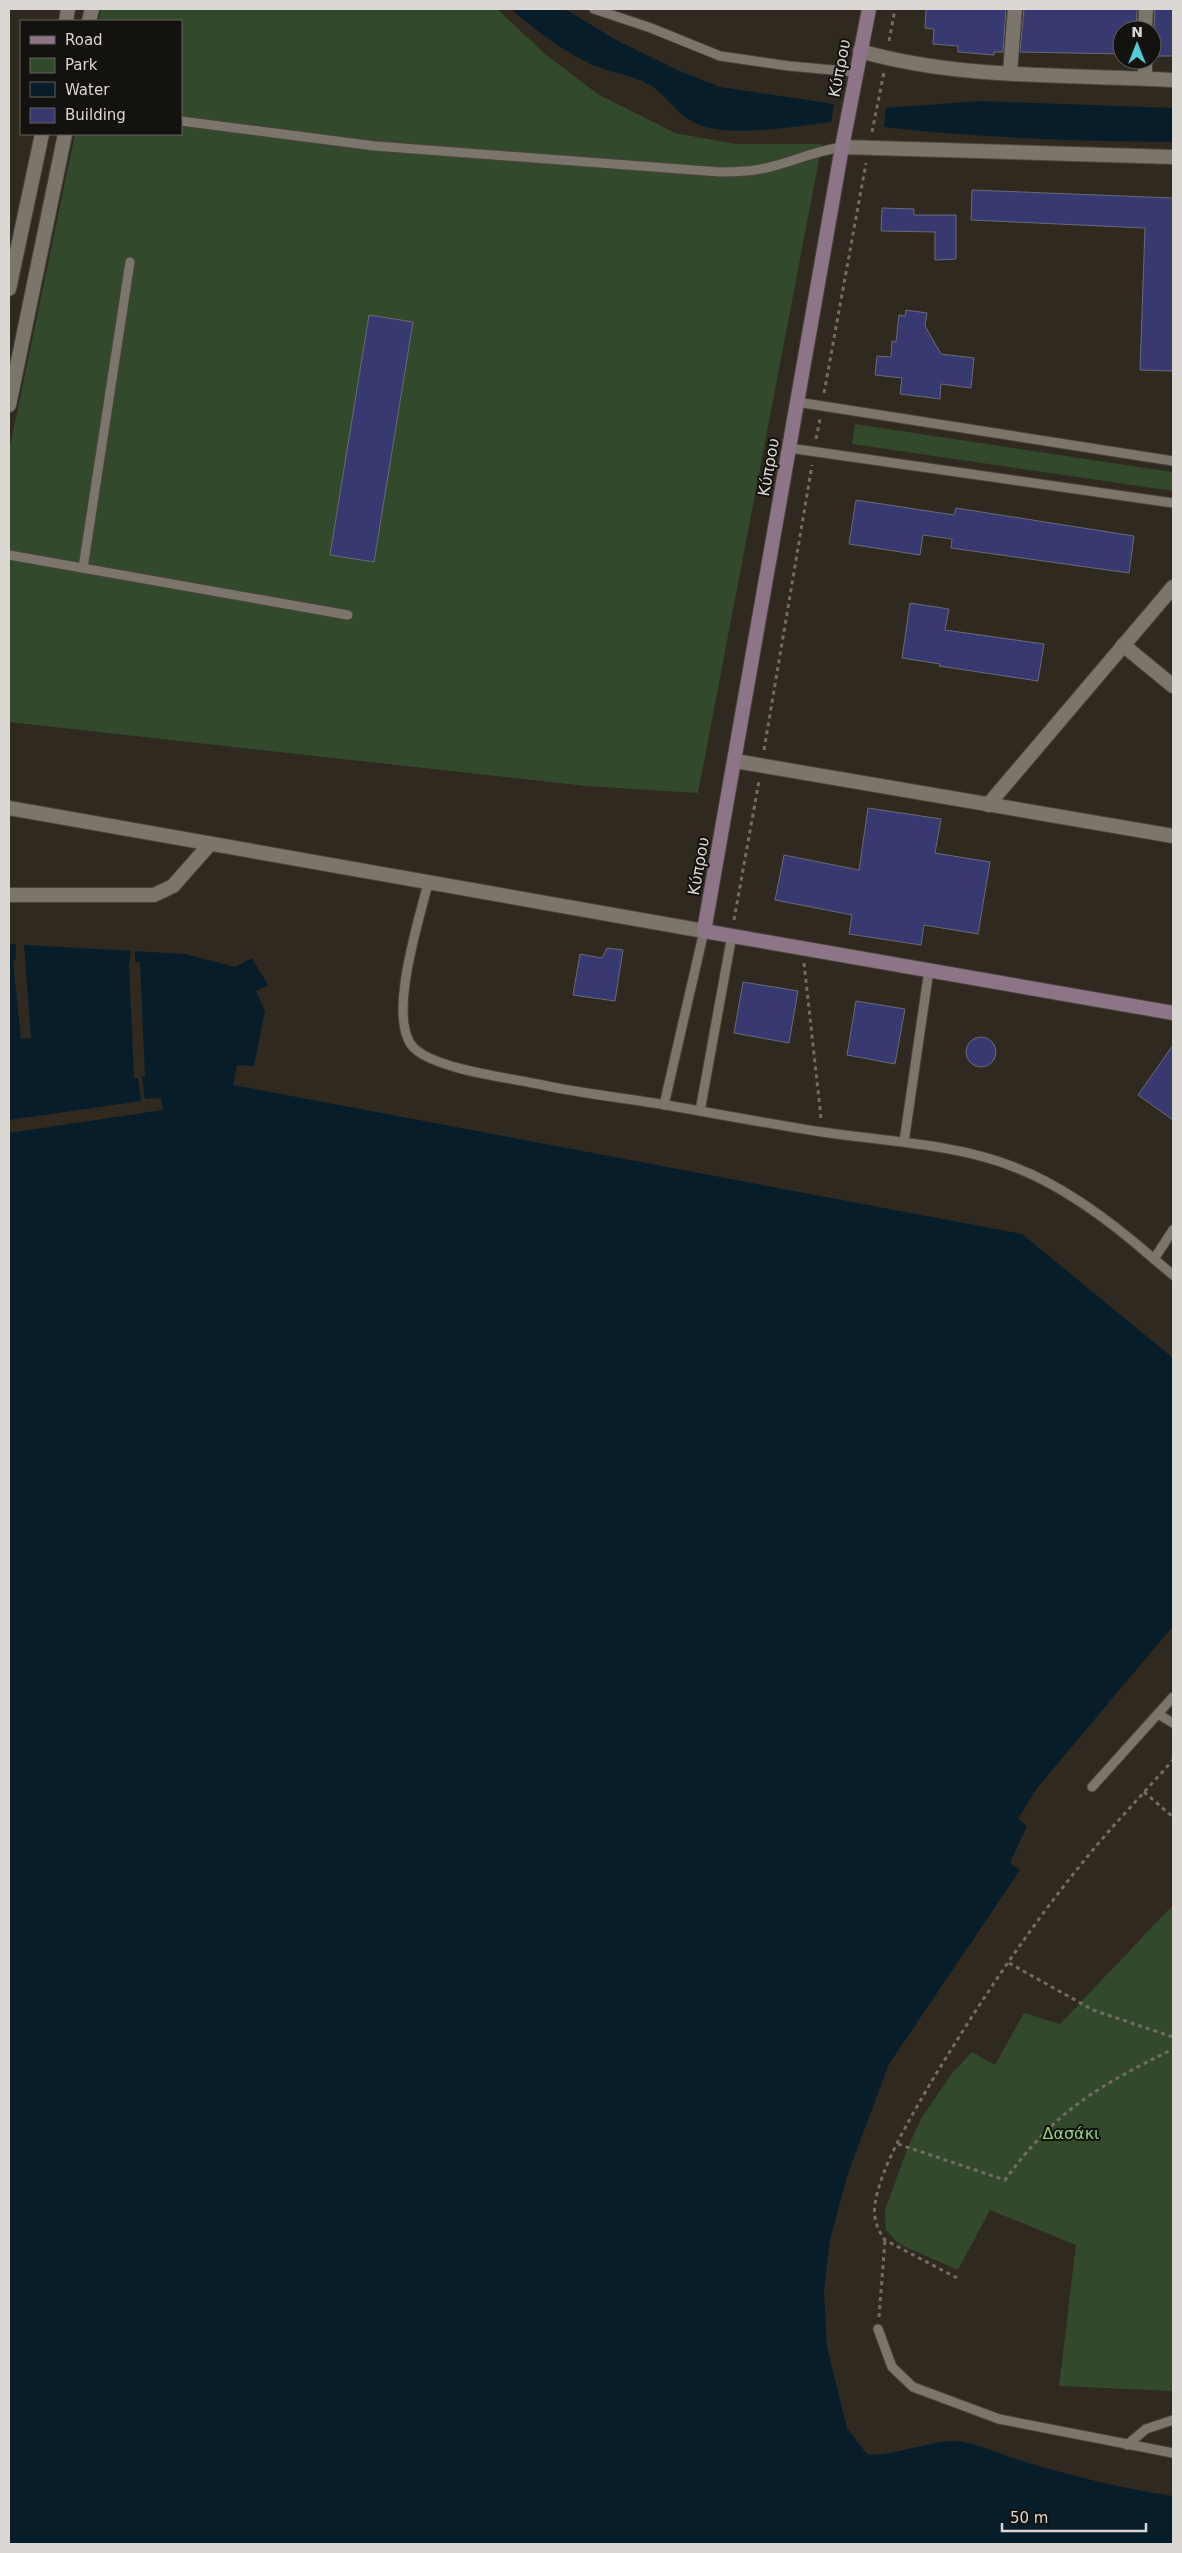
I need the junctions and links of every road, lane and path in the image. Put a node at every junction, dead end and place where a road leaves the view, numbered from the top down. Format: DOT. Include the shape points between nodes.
graph roads {
  1 [pos="594,9"];
  2 [pos="869,9"];
  3 [pos="895,9"];
  4 [pos="1015,9"];
  5 [pos="860,51"];
  6 [pos="886,58"];
  7 [pos="1145,70"];
  8 [pos="855,72"];
  9 [pos="1010,72"];
  10 [pos="883,77"];
  11 [pos="1145,78"];
  12 [pos="1173,80"];
  13 [pos="182,121"];
  14 [pos="42,135"];
  15 [pos="65,135"];
  16 [pos="842,147"];
  17 [pos="868,149"];
  18 [pos="1173,157"];
  19 [pos="130,262"];
  20 [pos="9,289"];
  21 [pos="797,402"];
  22 [pos="9,405"];
  23 [pos="822,406"];
  24 [pos="789,448"];
  25 [pos="814,451"];
  26 [pos="1173,461"];
  27 [pos="1173,503"];
  28 [pos="9,555"];
  29 [pos="83,568"];
  30 [pos="1173,587"];
  31 [pos="348,615"];
  32 [pos="1123,645"];
  33 [pos="1173,686"];
  34 [pos="735,762"];
  35 [pos="762,765"];
  36 [pos="988,805"];
  37 [pos="9,808"];
  38 [pos="1173,836"];
  39 [pos="210,844"];
  40 [pos="428,882"];
  41 [pos="9,895"];
  42 [pos="704,931"];
  43 [pos="732,936"];
  44 [pos="802,948"];
  45 [pos="929,970"];
  46 [pos="1173,1013"];
  47 [pos="664,1105"];
  48 [pos="700,1111"];
  49 [pos="822,1132"];
  50 [pos="904,1142"];
  51 [pos="1173,1230"];
  52 [pos="1154,1259"];
  53 [pos="1173,1275"];
  54 [pos="1173,1697"];
  55 [pos="1158,1714"];
  56 [pos="1173,1723"];
  57 [pos="1173,1760"];
  58 [pos="1092,1787"];
  59 [pos="1144,1792"];
  60 [pos="1173,1817"];
  61 [pos="1009,1964"];
  62 [pos="1173,2037"];
  63 [pos="1173,2049"];
  64 [pos="898,2144"];
  65 [pos="885,2240"];
  66 [pos="957,2278"];
  67 [pos="878,2329"];
  68 [pos="1173,2420"];
  69 [pos="1127,2445"];
  70 [pos="1173,2453"];
  1 -- 8 [label="lane" via="720,56"];
  2 -- 5 [label="main road, Κύπρου"];
  3 -- 6 [label="path"];
  4 -- 9 [label="street"];
  5 -- 6 [label="street"];
  5 -- 8 [label="main road, Κύπρου"];
  6 -- 9 [label="street" via="918,65"];
  7 -- 11 [label="street"];
  8 -- 16 [label="main road, Κύπρου"];
  9 -- 11 [label="street"];
  10 -- 17 [label="path"];
  11 -- 12 [label="street"];
  13 -- 16 [label="lane" via="375,146 720,172 766,168"];
  14 -- 20 [label="street"];
  15 -- 22 [label="street"];
  16 -- 17 [label="street"];
  16 -- 21 [label="main road, Κύπρου"];
  17 -- 18 [label="street"];
  17 -- 23 [label="path"];
  19 -- 29 [label="lane"];
  21 -- 23 [label="lane"];
  21 -- 24 [label="main road, Κύπρου"];
  23 -- 25 [label="path"];
  23 -- 26 [label="lane"];
  24 -- 25 [label="lane"];
  24 -- 34 [label="main road, Κύπρου"];
  25 -- 27 [label="lane"];
  25 -- 35 [label="path"];
  28 -- 29 [label="lane"];
  29 -- 31 [label="lane"];
  30 -- 32 [label="street"];
  32 -- 33 [label="street"];
  32 -- 36 [label="street"];
  34 -- 35 [label="street"];
  34 -- 42 [label="main road, Κύπρου"];
  35 -- 36 [label="street"];
  35 -- 43 [label="path"];
  36 -- 38 [label="street"];
  37 -- 39 [label="street"];
  39 -- 40 [label="street"];
  39 -- 41 [label="street" via="173,886 154,895"];
  40 -- 42 [label="street"];
  40 -- 47 [label="lane" via="402,1009 405,1032 415,1048 441,1062 491,1074"];
  42 -- 43 [label="main road"];
  42 -- 47 [label="lane"];
  43 -- 44 [label="main road"];
  43 -- 48 [label="lane"];
  44 -- 45 [label="main road"];
  44 -- 49 [label="path"];
  45 -- 46 [label="main road"];
  45 -- 50 [label="lane"];
  47 -- 48 [label="lane"];
  48 -- 49 [label="lane"];
  49 -- 50 [label="lane"];
  50 -- 52 [label="lane" via="985,1158 1036,1176 1126,1235"];
  51 -- 52 [label="lane"];
  52 -- 53 [label="lane"];
  54 -- 55 [label="lane"];
  55 -- 56 [label="lane"];
  55 -- 58 [label="lane"];
  57 -- 59 [label="path"];
  59 -- 60 [label="path"];
  59 -- 61 [label="path" via="1082,1864"];
  61 -- 62 [label="path" via="1093,2010"];
  61 -- 64 [label="path" via="943,2062"];
  63 -- 64 [label="path" via="1088,2094 1058,2117 1026,2151 1005,2180"];
  64 -- 65 [label="path" via="882,2177 875,2206 878,2230"];
  65 -- 66 [label="path"];
  65 -- 67 [label="path"];
  67 -- 69 [label="lane" via="892,2367 913,2387 999,2419"];
  68 -- 69 [label="lane" via="1146,2429"];
  69 -- 70 [label="lane"];
}
